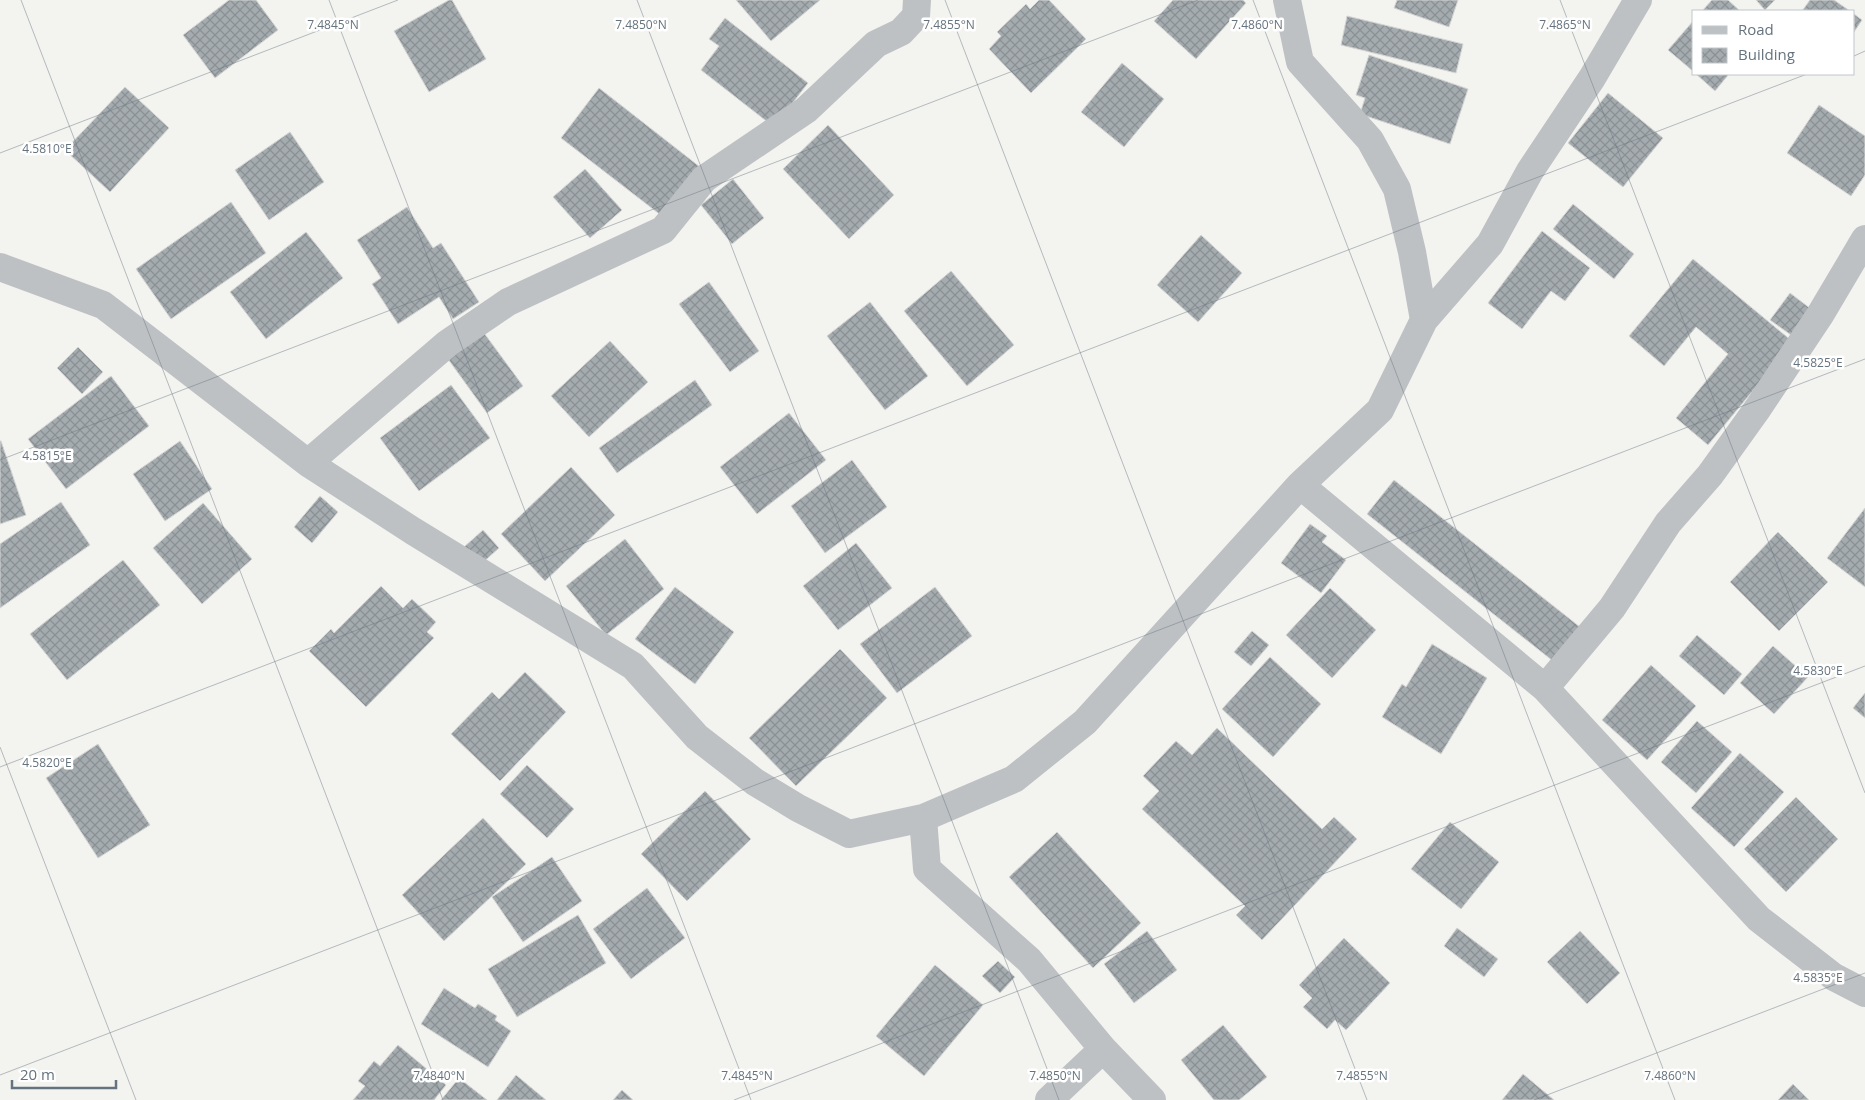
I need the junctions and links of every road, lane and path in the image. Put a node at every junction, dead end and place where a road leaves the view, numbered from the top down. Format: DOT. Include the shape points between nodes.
graph roads {
  1 [pos="917,0"];
  2 [pos="1287,0"];
  3 [pos="1638,0"];
  4 [pos="1865,239"];
  5 [pos="0,267"];
  6 [pos="1424,320"];
  7 [pos="308,463"];
  8 [pos="1300,485"];
  9 [pos="1545,688"];
  10 [pos="923,818"];
  11 [pos="1865,993"];
  12 [pos="1103,1048"];
  13 [pos="1048,1100"];
  14 [pos="1152,1100"];
  1 -- 7 [label="street" via="916,16 901,32 876,44 806,110 704,179 663,230 508,302 448,343"];
  2 -- 6 [label="street" via="1300,62 1370,140 1397,189"];
  3 -- 6 [label="street" via="1592,78 1530,172 1490,244"];
  4 -- 9 [label="street" via="1820,315 1758,408 1710,475 1668,523 1612,608"];
  5 -- 7 [label="street" via="102,305"];
  6 -- 8 [label="street" via="1380,410"];
  7 -- 10 [label="street" via="633,666 697,737 755,782 798,808 849,834"];
  8 -- 9 [label="street"];
  8 -- 10 [label="street" via="1085,722 1014,779"];
  9 -- 11 [label="street" via="1759,918 1834,976"];
  10 -- 12 [label="street" via="927,869 1029,960"];
  12 -- 13 [label="street"];
  12 -- 14 [label="street"];
}
